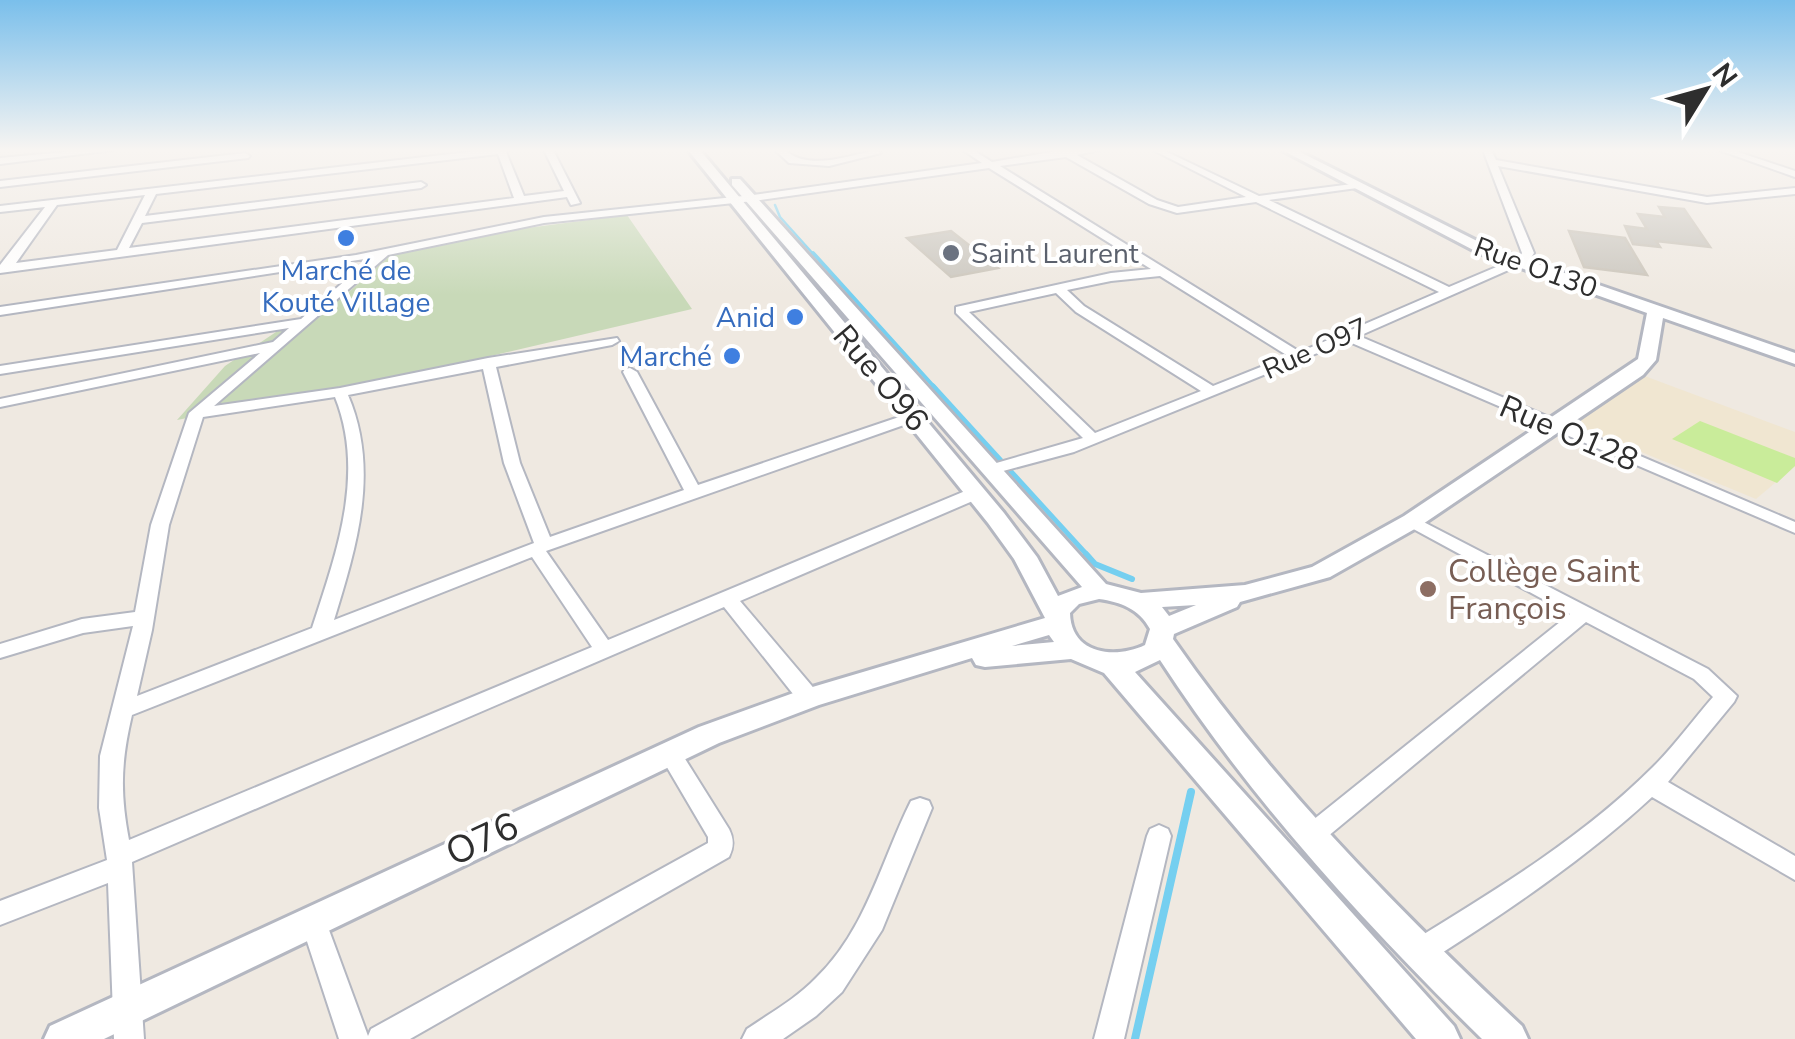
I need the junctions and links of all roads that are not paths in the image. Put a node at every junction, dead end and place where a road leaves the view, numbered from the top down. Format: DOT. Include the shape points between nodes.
graph roads {
  1 [pos="85,198"];
  2 [pos="148,198"];
  3 [pos="311,198"];
  4 [pos="423,198"];
  5 [pos="531,198"];
  6 [pos="573,198"];
  7 [pos="748,198"];
  8 [pos="1044,198"];
  9 [pos="1149,198"];
  10 [pos="1257,198"];
  11 [pos="1270,198"];
  12 [pos="1382,198"];
  13 [pos="1506,198"];
  14 [pos="744,199"];
  15 [pos="520,200"];
  16 [pos="1260,200"];
  17 [pos="54,202"];
  18 [pos="0,209"];
  19 [pos="426,213"];
  20 [pos="578,215"];
  21 [pos="137,220"];
  22 [pos="431,240"];
  23 [pos="386,251"];
  24 [pos="121,253"];
  25 [pos="1516,262"];
  26 [pos="3,269"];
  27 [pos="1160,272"];
  28 [pos="1058,288"];
  29 [pos="1447,291"];
  30 [pos="0,311"];
  31 [pos="1656,311"];
  32 [pos="305,322"];
  33 [pos="217,335"];
  34 [pos="1344,335"];
  35 [pos="612,341"];
  36 [pos="278,345"];
  37 [pos="1298,357"];
  38 [pos="1795,359"];
  39 [pos="215,361"];
  40 [pos="488,362"];
  41 [pos="0,370"];
  42 [pos="630,372"];
  43 [pos="219,392"];
  44 [pos="340,392"];
  45 [pos="1212,392"];
  46 [pos="0,403"];
  47 [pos="197,413"];
  48 [pos="914,417"];
  49 [pos="1552,426"];
  50 [pos="1092,438"];
  51 [pos="992,469"];
  52 [pos="976,492"];
  53 [pos="694,493"];
  54 [pos="1412,521"];
  55 [pos="1795,528"];
  56 [pos="539,547"];
  57 [pos="1099,591"];
  58 [pos="1245,594"];
  59 [pos="729,600"];
  60 [pos="1139,600"];
  61 [pos="1584,613"];
  62 [pos="143,618"];
  63 [pos="1055,619"];
  64 [pos="320,634"];
  65 [pos="1162,636"];
  66 [pos="1072,650"];
  67 [pos="0,651"];
  68 [pos="605,651"];
  69 [pos="1112,664"];
  70 [pos="913,668"];
  71 [pos="809,698"];
  72 [pos="123,710"];
  73 [pos="668,752"];
  74 [pos="1651,784"];
  75 [pos="920,808"];
  76 [pos="1312,834"];
  77 [pos="1159,836"];
  78 [pos="119,862"];
  79 [pos="1795,869"];
  80 [pos="0,913"];
  81 [pos="313,920"];
  82 [pos="1421,951"];
  83 [pos="127,1024"];
  84 [pos="63,1039"];
  85 [pos="354,1039"];
  86 [pos="380,1039"];
  87 [pos="757,1039"];
  88 [pos="1109,1039"];
  89 [pos="1441,1039"];
  90 [pos="1509,1039"];
  1 -- 17 [label="street"];
  2 -- 21 [label="street"];
  3 -- 21 [label="street"];
  4 -- 19 [label="street"];
  5 -- 15 [label="street"];
  6 -- 20 [label="street"];
  7 -- 14 [label="street"];
  8 -- 27 [label="street"];
  9 -- 16 [label="street" via="1169,209"];
  10 -- 16 [label="street"];
  11 -- 16 [label="street"];
  12 -- 25 [label="main road, Rue O130"];
  13 -- 25 [label="street" via="1528,254"];
  14 -- 20 [label="street"];
  14 -- 48 [label="main road, Rue O96"];
  14 -- 51 [label="main road, Rue O96"];
  15 -- 19 [label="street"];
  16 -- 29 [label="street"];
  17 -- 18 [label="street"];
  17 -- 26 [label="street"];
  19 -- 22 [label="street"];
  19 -- 24 [label="street"];
  20 -- 22 [label="street"];
  21 -- 24 [label="street"];
  22 -- 23 [label="street"];
  23 -- 30 [label="street"];
  23 -- 32 [label="street"];
  24 -- 26 [label="street"];
  25 -- 29 [label="street, Rue O97"];
  25 -- 31 [label="main road, Rue O130"];
  27 -- 28 [label="street"];
  27 -- 37 [label="street"];
  28 -- 45 [label="street" via="1080,309"];
  28 -- 50 [label="street" via="960,310"];
  29 -- 34 [label="street, Rue O97"];
  31 -- 38 [label="main road, Rue O130"];
  31 -- 49 [label="main road" via="1647,360 1638,371"];
  32 -- 33 [label="street"];
  32 -- 36 [label="street"];
  33 -- 39 [label="street"];
  33 -- 41 [label="street"];
  34 -- 37 [label="street, Rue O97"];
  34 -- 49 [label="street, Rue O128"];
  35 -- 40 [label="street"];
  36 -- 39 [label="street"];
  36 -- 43 [label="street"];
  37 -- 45 [label="street, Rue O97"];
  39 -- 43 [label="street"];
  39 -- 46 [label="street"];
  40 -- 44 [label="street"];
  40 -- 56 [label="street"];
  42 -- 53 [label="street"];
  43 -- 47 [label="street"];
  44 -- 47 [label="street"];
  44 -- 64 [label="street" via="354,447 353,513 350,545"];
  45 -- 50 [label="street, Rue O97"];
  47 -- 62 [label="street" via="160,526"];
  48 -- 52 [label="main road, Rue O96"];
  48 -- 53 [label="street"];
  49 -- 54 [label="main road"];
  49 -- 55 [label="street, Rue O128"];
  50 -- 51 [label="street, Rue O97"];
  51 -- 57 [label="main road, Rue O96"];
  52 -- 59 [label="street"];
  52 -- 63 [label="main road, Rue O96" via="1025,556"];
  53 -- 56 [label="street"];
  54 -- 58 [label="main road" via="1321,572"];
  54 -- 61 [label="street"];
  56 -- 64 [label="street"];
  56 -- 68 [label="street"];
  57 -- 60 [label="main road"];
  57 -- 63 [label="main road" via="1076,595"];
  58 -- 60 [label="main road"];
  58 -- 65 [label="main road"];
  59 -- 68 [label="street"];
  59 -- 71 [label="street"];
  60 -- 65 [label="main road" via="1155,613"];
  61 -- 74 [label="street" via="1700,674 1726,696"];
  61 -- 76 [label="street"];
  62 -- 67 [label="street" via="82,626"];
  62 -- 72 [label="street"];
  63 -- 66 [label="main road"];
  63 -- 70 [label="main road"];
  64 -- 72 [label="street"];
  65 -- 69 [label="main road" via="1149,657"];
  65 -- 76 [label="main road" via="1239,752"];
  66 -- 69 [label="main road"];
  66 -- 70 [label="main road"];
  68 -- 78 [label="street"];
  69 -- 89 [label="main road"];
  70 -- 71 [label="main road, O76"];
  71 -- 73 [label="main road, O76"];
  72 -- 78 [label="street" via="110,784"];
  73 -- 81 [label="main road, O76"];
  73 -- 86 [label="street" via="720,836 720,849"];
  74 -- 79 [label="street"];
  74 -- 82 [label="street" via="1521,886"];
  75 -- 87 [label="street" via="881,906 849,959 830,985"];
  76 -- 82 [label="main road"];
  77 -- 88 [label="street"];
  78 -- 80 [label="street"];
  78 -- 83 [label="street"];
  81 -- 83 [label="main road, O76"];
  81 -- 85 [label="street"];
  82 -- 90 [label="main road"];
  83 -- 84 [label="main road, O76"];
}
